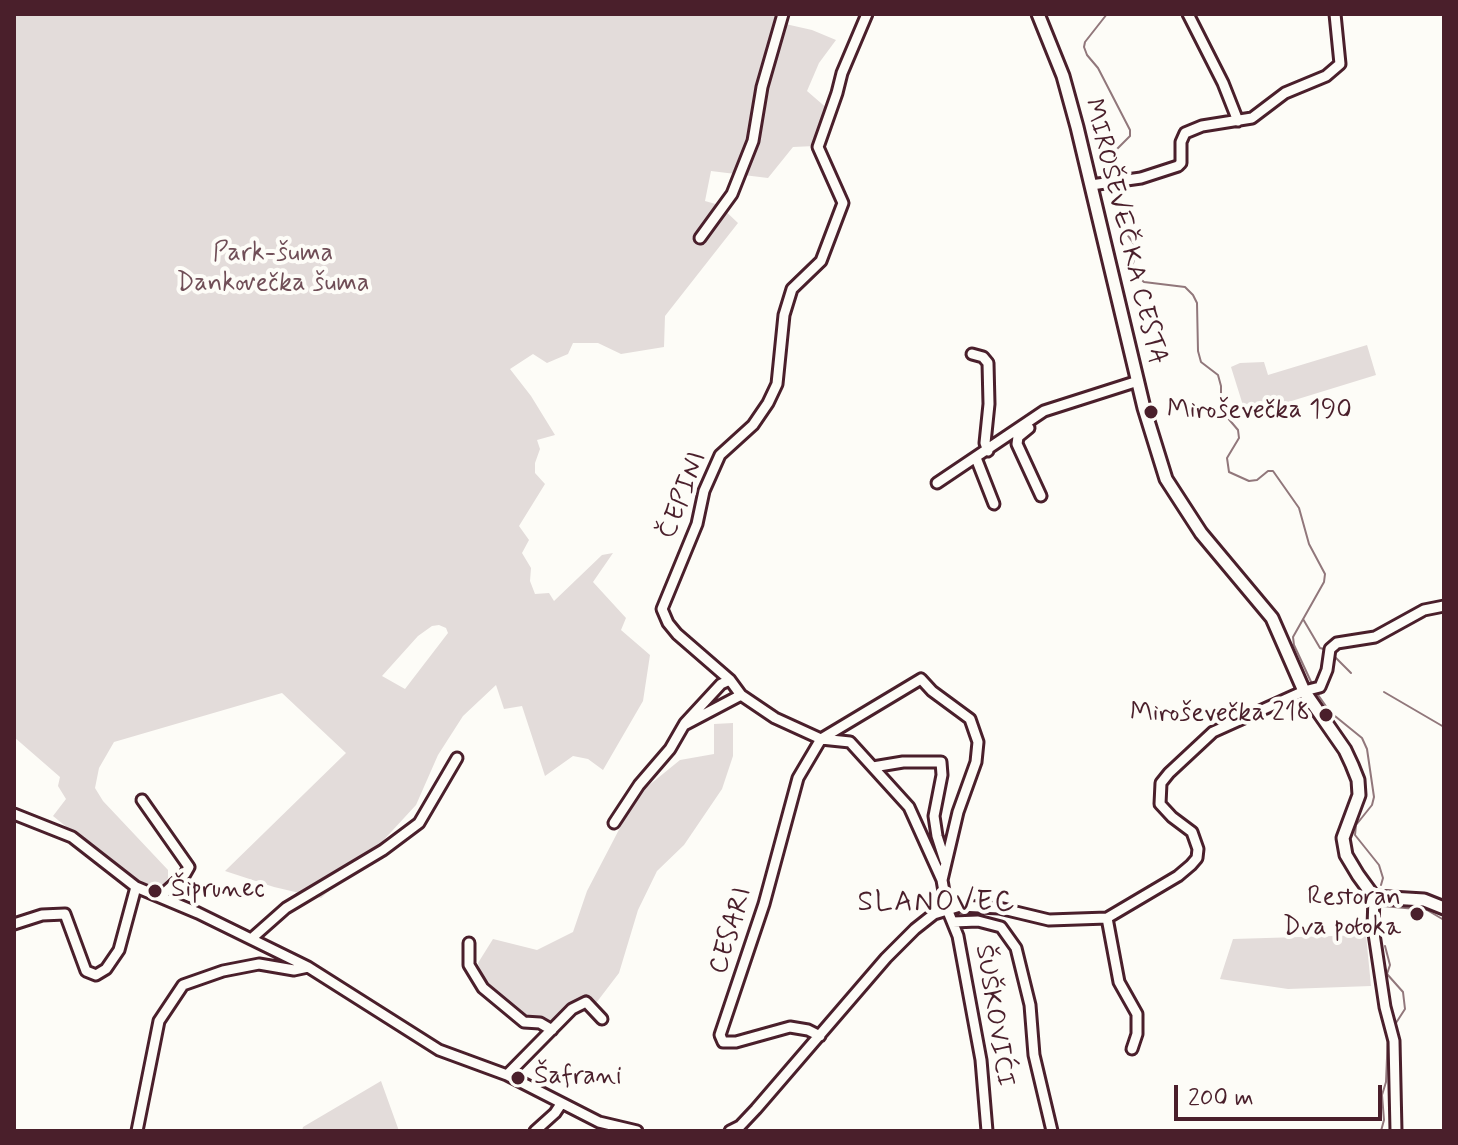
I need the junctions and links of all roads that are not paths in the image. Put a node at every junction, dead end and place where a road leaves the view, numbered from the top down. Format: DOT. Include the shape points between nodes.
graph roads {
  1 [pos="783,14"];
  2 [pos="867,14"];
  3 [pos="1038,14"];
  4 [pos="1188,14"];
  5 [pos="1335,14"];
  6 [pos="1238,121"];
  7 [pos="1091,185"];
  8 [pos="700,238"];
  9 [pos="972,354"];
  10 [pos="1138,381"];
  11 [pos="1058,408"];
  12 [pos="988,451"];
  13 [pos="976,458"];
  14 [pos="937,483"];
  15 [pos="1041,496"];
  16 [pos="994,504"];
  17 [pos="1444,606"];
  18 [pos="730,680"];
  19 [pos="1311,689"];
  20 [pos="741,695"];
  21 [pos="683,726"];
  22 [pos="821,739"];
  23 [pos="457,758"];
  24 [pos="873,767"];
  25 [pos="142,800"];
  26 [pos="14,814"];
  27 [pos="614,823"];
  28 [pos="946,864"];
  29 [pos="942,880"];
  30 [pos="136,887"];
  31 [pos="161,896"];
  32 [pos="1374,897"];
  33 [pos="1444,908"];
  34 [pos="947,909"];
  35 [pos="1107,918"];
  36 [pos="953,922"];
  37 [pos="14,924"];
  38 [pos="251,939"];
  39 [pos="469,943"];
  40 [pos="308,967"];
  41 [pos="602,1019"];
  42 [pos="552,1030"];
  43 [pos="820,1036"];
  44 [pos="1132,1049"];
  45 [pos="507,1075"];
  46 [pos="561,1104"];
  47 [pos="598,1127"];
  48 [pos="137,1131"];
  49 [pos="535,1131"];
  50 [pos="637,1131"];
  51 [pos="730,1131"];
  52 [pos="987,1131"];
  53 [pos="1052,1131"];
  54 [pos="1396,1131"];
  1 -- 8 [label="street" via="753,141 732,194"];
  2 -- 18 [label="street, ČEPINI" via="818,147 843,203 821,261 792,289 777,384 753,425 720,455 662,609 677,634"];
  3 -- 7 [label="main road, MIROŠEVEČKA CESTA" via="1063,76"];
  4 -- 6 [label="street"];
  5 -- 6 [label="street" via="1340,64 1326,76 1285,93 1252,118"];
  6 -- 7 [label="street" via="1185,133 1178,166"];
  7 -- 10 [label="main road, MIROŠEVEČKA CESTA"];
  9 -- 12 [label="street" via="988,363"];
  10 -- 11 [label="street"];
  10 -- 19 [label="main road, MIROŠEVEČKA CESTA" via="1166,479 1201,533 1272,618"];
  11 -- 12 [label="street" via="1044,411"];
  11 -- 15 [label="street" via="1016,440"];
  12 -- 13 [label="street"];
  13 -- 14 [label="street"];
  13 -- 16 [label="street"];
  17 -- 19 [label="street" via="1424,610 1375,637 1340,642"];
  18 -- 20 [label="street"];
  18 -- 21 [label="street"];
  19 -- 32 [label="main road, MIROŠEVEČKA CESTA" via="1358,780 1359,795 1343,846"];
  19 -- 35 [label="street" via="1213,732 1169,773 1161,783 1160,804 1192,832 1197,858 1178,876"];
  20 -- 21 [label="street"];
  20 -- 22 [label="street"];
  21 -- 27 [label="street"];
  22 -- 24 [label="street" via="850,742"];
  22 -- 28 [label="street" via="921,679 970,719 978,742 976,762"];
  22 -- 43 [label="street, CESARI" via="798,778 764,904 720,1035 723,1042 736,1042 790,1027"];
  23 -- 38 [label="street" via="419,823 286,908"];
  24 -- 28 [label="street" via="941,762 934,816"];
  24 -- 29 [label="street" via="909,807"];
  25 -- 31 [label="street" via="189,867"];
  26 -- 30 [label="street" via="72,837"];
  28 -- 29 [label="street"];
  29 -- 34 [label="street"];
  30 -- 31 [label="street"];
  30 -- 37 [label="street" via="119,950 96,975 86,971 65,914"];
  31 -- 38 [label="street"];
  32 -- 33 [label="main road" via="1424,900"];
  32 -- 54 [label="street" via="1373,927 1391,1026"];
  34 -- 35 [label="street" via="999,908 1049,920"];
  34 -- 36 [label="street, ŠUŠKOVIĆI"];
  34 -- 43 [label="street" via="915,929"];
  35 -- 44 [label="street" via="1119,982 1137,1014"];
  36 -- 52 [label="street, ŠUŠKOVIĆI" via="981,1060"];
  36 -- 53 [label="street" via="1001,927 1016,948"];
  38 -- 40 [label="street"];
  39 -- 42 [label="street" via="469,965 483,988 524,1022"];
  40 -- 45 [label="street" via="439,1050"];
  40 -- 48 [label="street" via="259,964 183,985 159,1021"];
  41 -- 42 [label="street" via="586,1002"];
  42 -- 45 [label="street"];
  43 -- 51 [label="street"];
  45 -- 46 [label="street"];
  46 -- 47 [label="street"];
  46 -- 49 [label="street"];
  47 -- 50 [label="street"];
}
